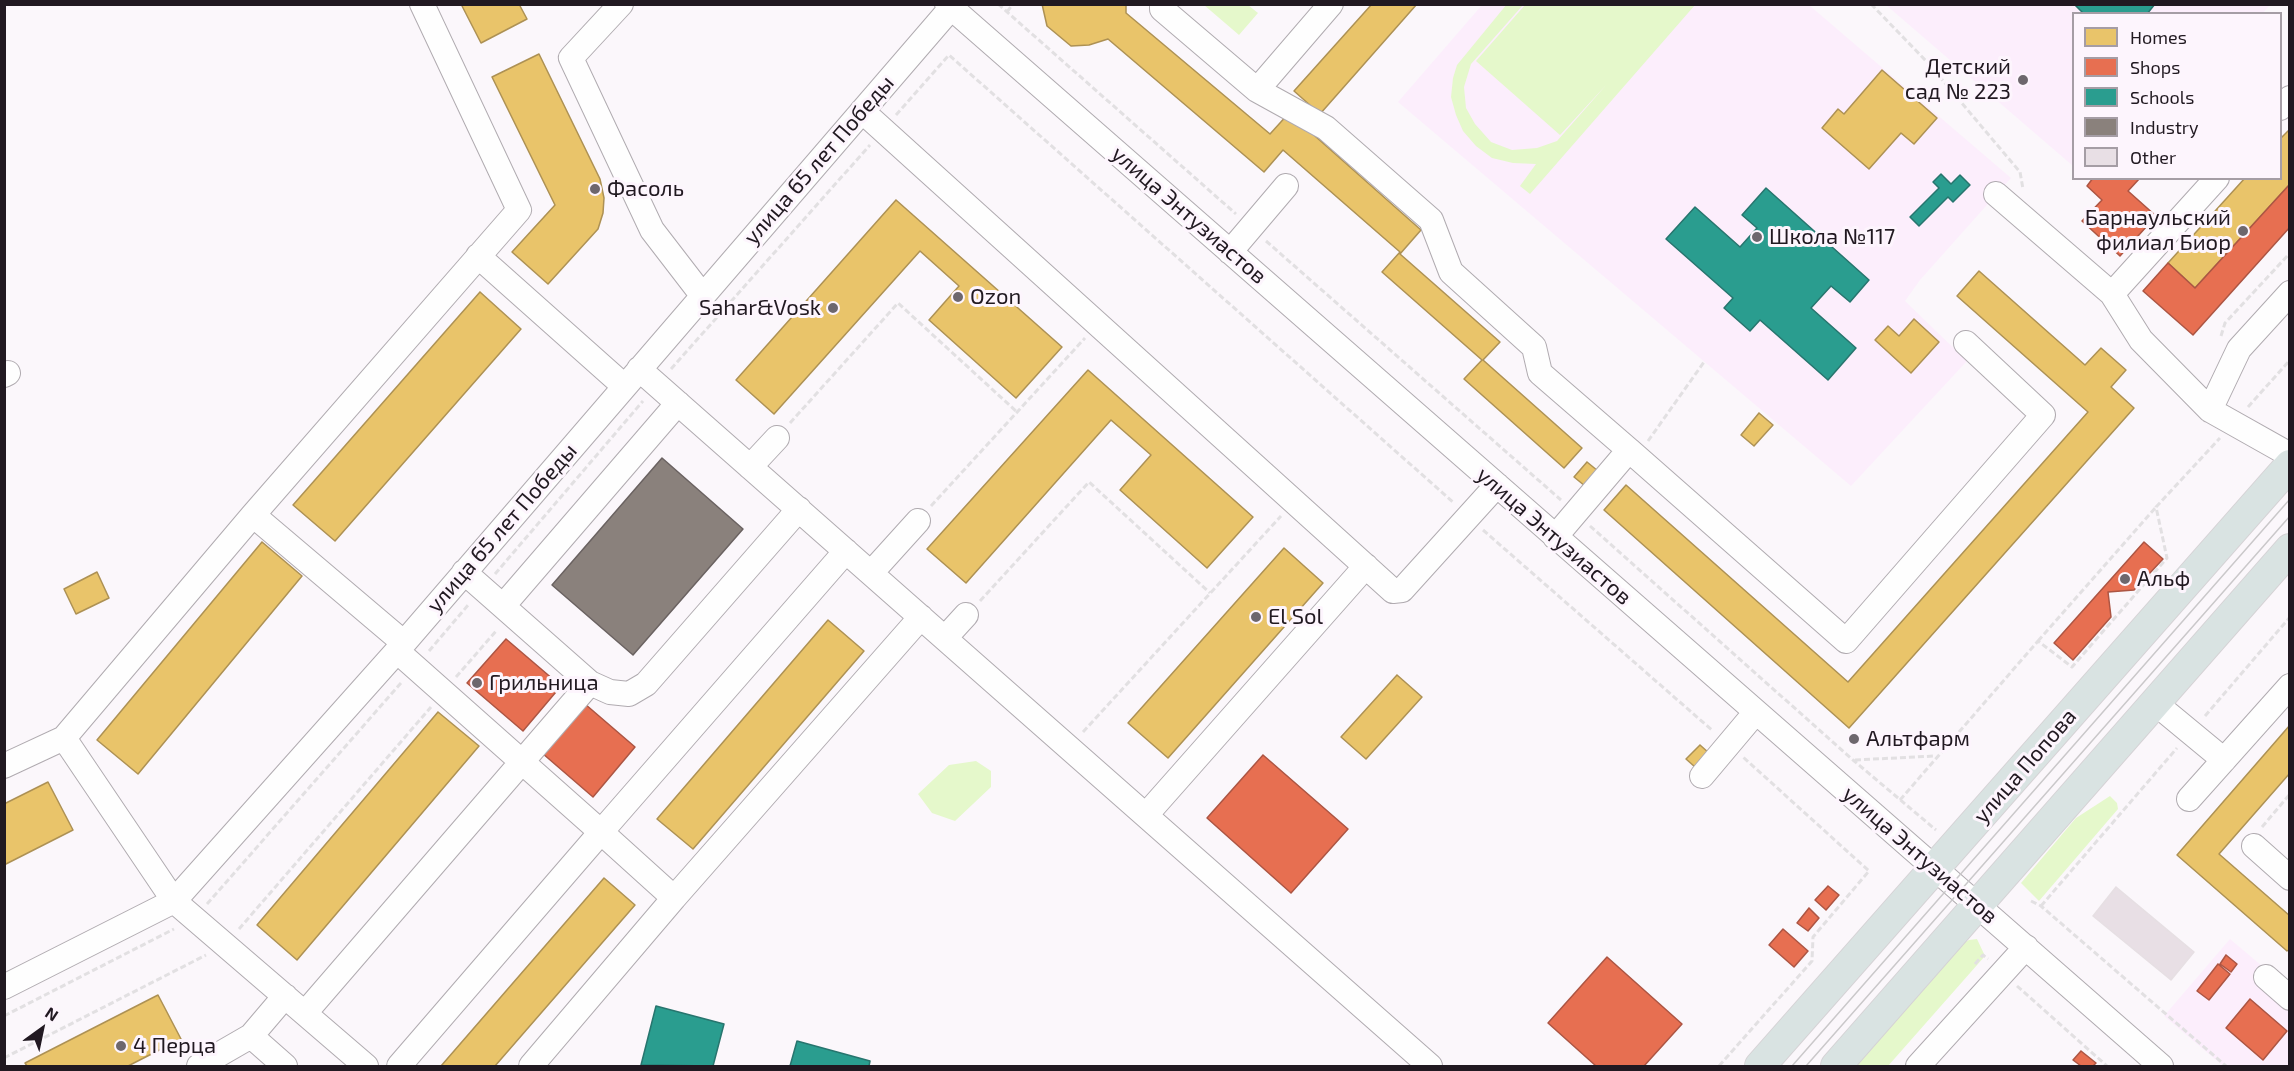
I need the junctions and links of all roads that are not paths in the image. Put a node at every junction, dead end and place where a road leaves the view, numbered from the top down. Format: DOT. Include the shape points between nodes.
graph roads {
  1 [pos="422,4"];
  2 [pos="621,4"];
  3 [pos="1162,4"];
  4 [pos="1331,4"];
  5 [pos="949,6"];
  6 [pos="1257,90"];
  7 [pos="862,111"];
  8 [pos="2215,180"];
  9 [pos="1286,186"];
  10 [pos="1996,194"];
  11 [pos="1230,252"];
  12 [pos="478,256"];
  13 [pos="2289,292"];
  14 [pos="2112,294"];
  15 [pos="702,295"];
  16 [pos="1966,343"];
  17 [pos="631,377"];
  18 [pos="678,403"];
  19 [pos="2210,410"];
  20 [pos="777,438"];
  21 [pos="1633,454"];
  22 [pos="2289,454"];
  23 [pos="2289,465"];
  24 [pos="750,467"];
  25 [pos="1497,486"];
  26 [pos="799,509"];
  27 [pos="253,515"];
  28 [pos="918,521"];
  29 [pos="1555,537"];
  30 [pos="2289,549"];
  31 [pos="846,550"];
  32 [pos="1366,566"];
  33 [pos="464,572"];
  34 [pos="871,573"];
  35 [pos="507,610"];
  36 [pos="966,615"];
  37 [pos="921,617"];
  38 [pos="945,638"];
  39 [pos="400,647"];
  40 [pos="590,682"];
  41 [pos="2289,686"];
  42 [pos="2155,703"];
  43 [pos="1755,713"];
  44 [pos="64,738"];
  45 [pos="2224,760"];
  46 [pos="522,762"];
  47 [pos="4,766"];
  48 [pos="1701,776"];
  49 [pos="2189,799"];
  50 [pos="1146,815"];
  51 [pos="601,832"];
  52 [pos="2257,838"];
  53 [pos="1936,869"];
  54 [pos="2289,878"];
  55 [pos="674,898"];
  56 [pos="174,901"];
  57 [pos="1978,904"];
  58 [pos="2026,947"];
  59 [pos="2266,978"];
  60 [pos="4,987"];
  61 [pos="285,996"];
  62 [pos="2289,998"];
  63 [pos="305,1014"];
  64 [pos="251,1036"];
  65 [pos="199,1066"];
  66 [pos="285,1066"];
  67 [pos="366,1066"];
  68 [pos="399,1066"];
  69 [pos="531,1066"];
  70 [pos="1431,1066"];
  71 [pos="1760,1066"];
  72 [pos="1836,1066"];
  73 [pos="1918,1066"];
  74 [pos="2159,1066"];
  1 -- 12 [label="street" via="519,210"];
  2 -- 15 [label="street" via="571,58 652,230"];
  3 -- 6 [label="street" via="1162,9"];
  4 -- 6 [label="street"];
  5 -- 7 [label="street, улица 65 лет Победы"];
  5 -- 11 [label="street, улица Энтузиастов"];
  6 -- 21 [label="street" via="1326,128 1431,220 1451,272 1534,347 1540,373"];
  7 -- 15 [label="street, улица 65 лет Победы"];
  7 -- 32 [label="street"];
  8 -- 14 [label="street"];
  9 -- 11 [label="street"];
  10 -- 14 [label="street"];
  11 -- 25 [label="street, улица Энтузиастов"];
  12 -- 17 [label="street"];
  12 -- 27 [label="street"];
  13 -- 19 [label="street" via="2239,349"];
  14 -- 19 [label="street" via="2141,340"];
  15 -- 17 [label="street, улица 65 лет Победы"];
  16 -- 21 [label="street" via="2043,416 1846,641"];
  17 -- 18 [label="street"];
  17 -- 33 [label="street, улица 65 лет Победы"];
  18 -- 24 [label="street"];
  18 -- 35 [label="street"];
  19 -- 22 [label="street"];
  20 -- 24 [label="street"];
  21 -- 29 [label="street"];
  23 -- 53 [label="main road, улица Попова"];
  24 -- 26 [label="street"];
  25 -- 29 [label="street, улица Энтузиастов"];
  25 -- 32 [label="street" via="1402,590 1393,591"];
  26 -- 31 [label="street"];
  26 -- 40 [label="street" via="646,684 629,694 610,692"];
  27 -- 39 [label="street"];
  27 -- 44 [label="street"];
  28 -- 34 [label="street"];
  29 -- 43 [label="street, улица Энтузиастов"];
  30 -- 42 [label="main road"];
  31 -- 34 [label="street"];
  31 -- 51 [label="street"];
  32 -- 50 [label="street"];
  33 -- 35 [label="street"];
  33 -- 39 [label="street, улица 65 лет Победы"];
  34 -- 37 [label="street"];
  35 -- 40 [label="street"];
  36 -- 38 [label="street"];
  37 -- 38 [label="street"];
  37 -- 55 [label="street"];
  38 -- 50 [label="street"];
  39 -- 46 [label="street" via="443,692"];
  39 -- 56 [label="street, улица 65 лет Победы"];
  40 -- 46 [label="street"];
  41 -- 45 [label="street"];
  42 -- 45 [label="street"];
  42 -- 57 [label="main road"];
  43 -- 48 [label="street"];
  43 -- 53 [label="street, улица Энтузиастов"];
  44 -- 47 [label="street"];
  44 -- 56 [label="street"];
  45 -- 49 [label="street"];
  46 -- 51 [label="street"];
  46 -- 63 [label="street"];
  50 -- 70 [label="street"];
  51 -- 55 [label="street"];
  51 -- 68 [label="street"];
  52 -- 54 [label="street"];
  53 -- 57 [label="street, улица Энтузиастов"];
  53 -- 71 [label="main road, улица Попова"];
  55 -- 69 [label="street"];
  56 -- 60 [label="street, улица 65 лет Победы"];
  56 -- 61 [label="street"];
  57 -- 58 [label="street, улица Энтузиастов"];
  57 -- 72 [label="main road"];
  58 -- 73 [label="street"];
  58 -- 74 [label="street, улица Энтузиастов"];
  59 -- 62 [label="street"];
  61 -- 63 [label="street"];
  61 -- 64 [label="street"];
  63 -- 67 [label="street"];
  64 -- 65 [label="street"];
  64 -- 66 [label="street"];
}
